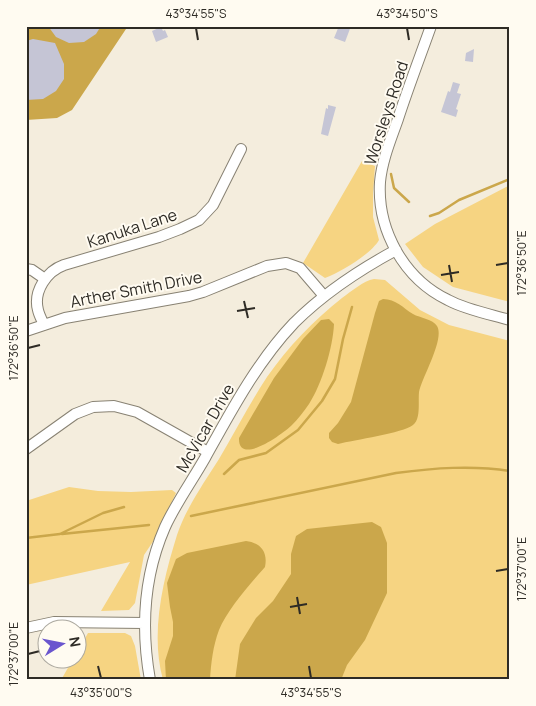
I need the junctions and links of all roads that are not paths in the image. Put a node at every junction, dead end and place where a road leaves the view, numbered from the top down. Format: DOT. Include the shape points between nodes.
graph roads {
  1 [pos="432,26"];
  2 [pos="241,149"];
  3 [pos="396,250"];
  4 [pos="26,269"];
  5 [pos="45,279"];
  6 [pos="324,296"];
  7 [pos="510,320"];
  8 [pos="44,325"];
  9 [pos="26,331"];
  10 [pos="26,449"];
  11 [pos="208,452"];
  12 [pos="145,623"];
  13 [pos="26,628"];
  14 [pos="150,680"];
  1 -- 3 [label="street, Worsleys Road" via="392,135 380,180 384,220"];
  2 -- 5 [label="street, Kanuka Lane" via="213,205 199,220 159,237 59,266"];
  3 -- 6 [label="street, McVicar Drive"];
  3 -- 7 [label="street, Worsleys Road" via="412,274 434,293"];
  4 -- 5 [label="street"];
  5 -- 8 [label="street" via="38,298"];
  6 -- 8 [label="street, Arther Smith Drive" via="300,268 279,263 189,296 65,318"];
  6 -- 11 [label="street, McVicar Drive" via="295,322 267,356"];
  8 -- 9 [label="street, Arther Smith Drive"];
  10 -- 11 [label="street" via="75,414 104,405 137,412"];
  11 -- 12 [label="street, McVicar Drive" via="160,542 151,575"];
  12 -- 13 [label="street" via="54,622"];
  12 -- 14 [label="street, McVicar Drive"];
}
